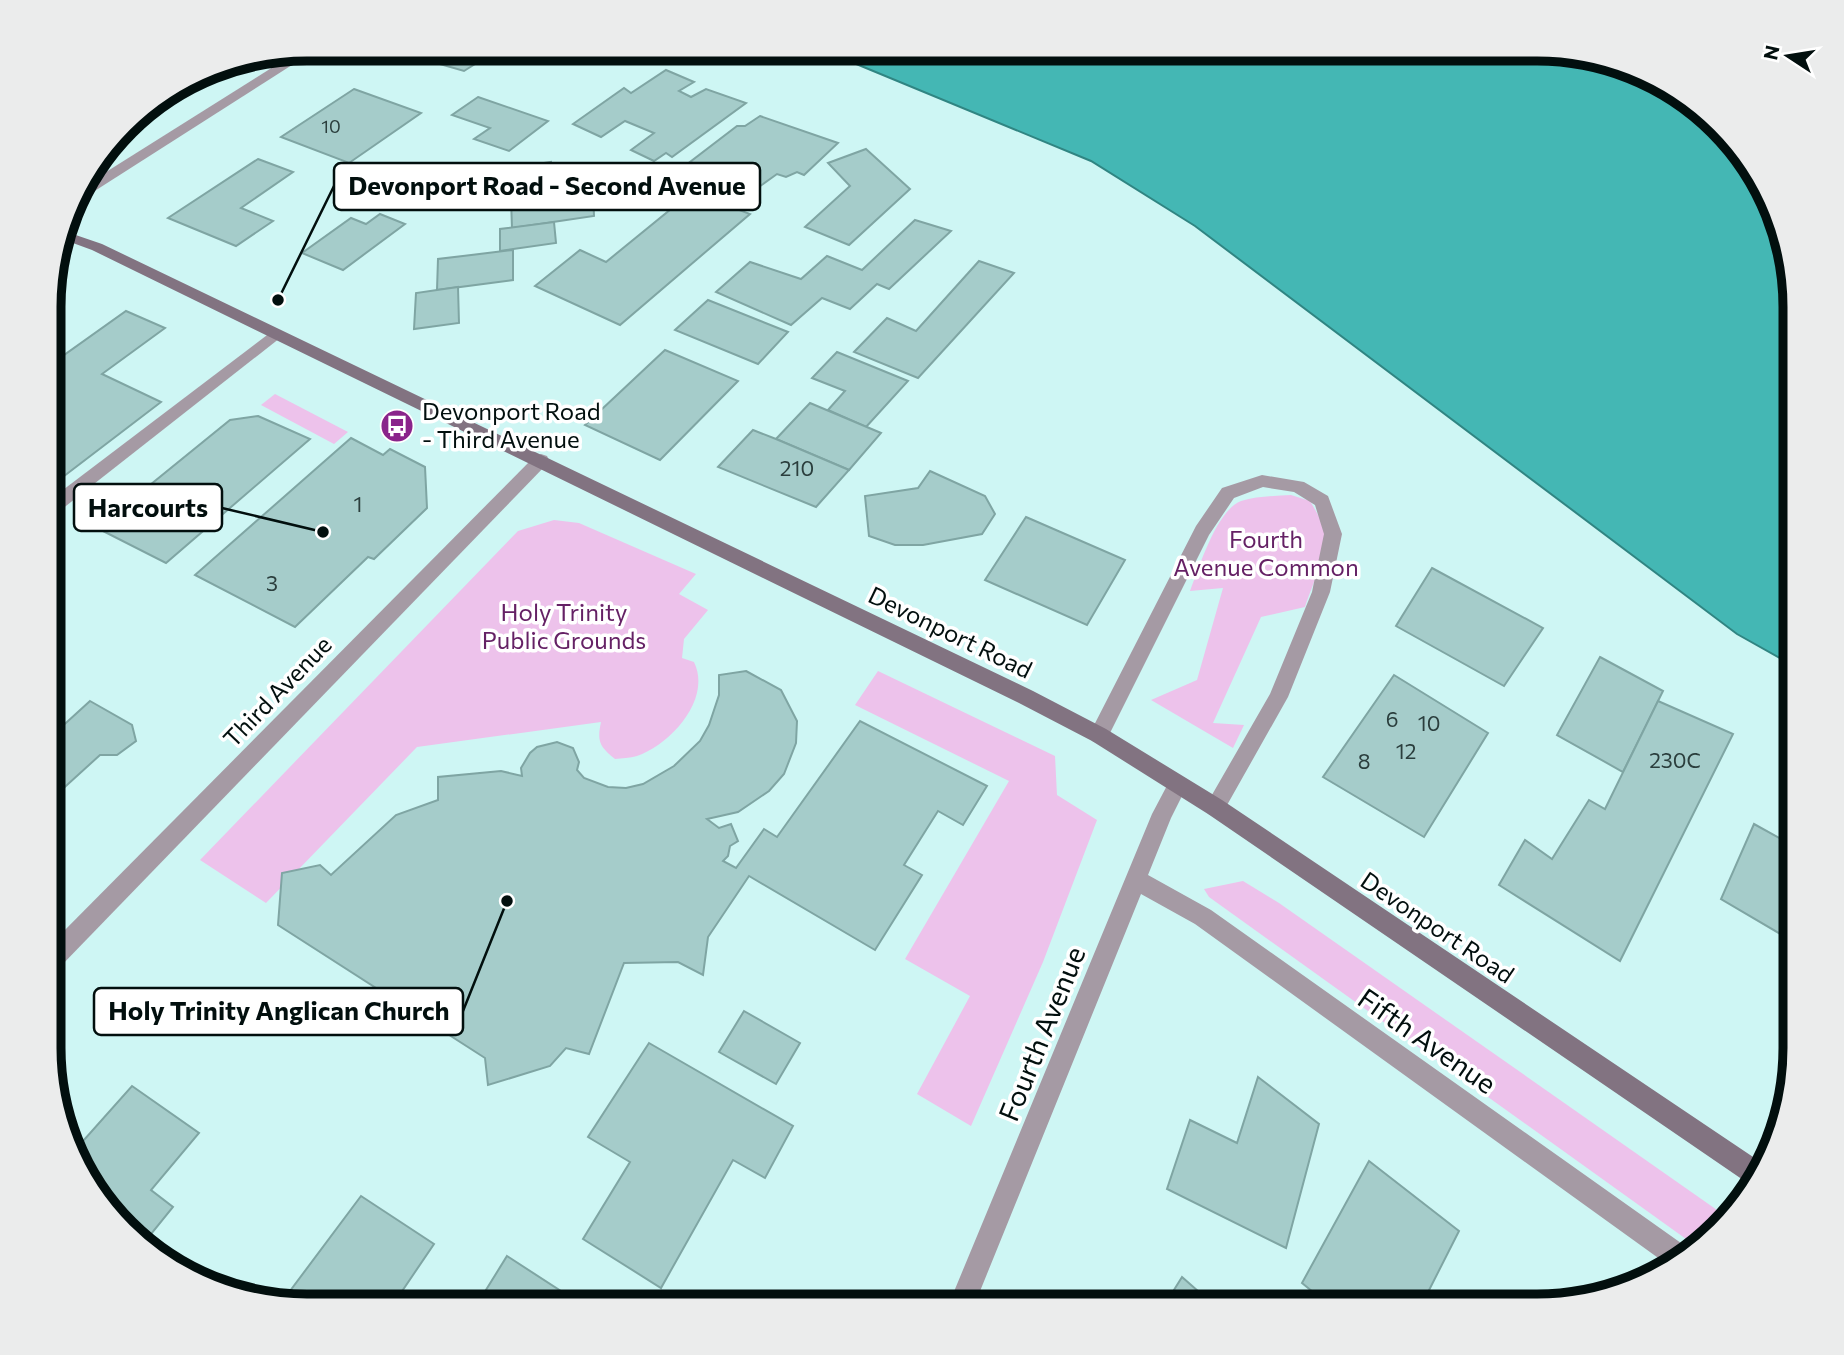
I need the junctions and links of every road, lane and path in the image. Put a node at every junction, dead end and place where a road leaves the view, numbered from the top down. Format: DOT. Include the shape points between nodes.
graph roads {
  1 [pos="290,62"];
  2 [pos="93,186"];
  3 [pos="72,238"];
  4 [pos="275,334"];
  5 [pos="541,460"];
  6 [pos="61,500"];
  7 [pos="1099,735"];
  8 [pos="1178,784"];
  9 [pos="1215,807"];
  10 [pos="1137,880"];
  11 [pos="62,949"];
  12 [pos="1750,1170"];
  13 [pos="1673,1252"];
  14 [pos="966,1294"];
  1 -- 2 [label="street"];
  3 -- 4 [label="main road, Devonport Road"];
  4 -- 5 [label="main road, Devonport Road"];
  4 -- 6 [label="street"];
  5 -- 7 [label="main road, Devonport Road"];
  5 -- 11 [label="street, Third Avenue"];
  7 -- 8 [label="main road, Devonport Road"];
  7 -- 9 [label="street" via="1202,531 1228,493 1262,481 1297,486 1322,501 1333,534 1321,592 1278,697"];
  8 -- 9 [label="main road, Devonport Road"];
  8 -- 10 [label="street, Fourth Avenue"];
  9 -- 12 [label="main road, Devonport Road"];
  10 -- 13 [label="street, Fifth Avenue" via="1203,917"];
  10 -- 14 [label="street, Fourth Avenue"];
}
